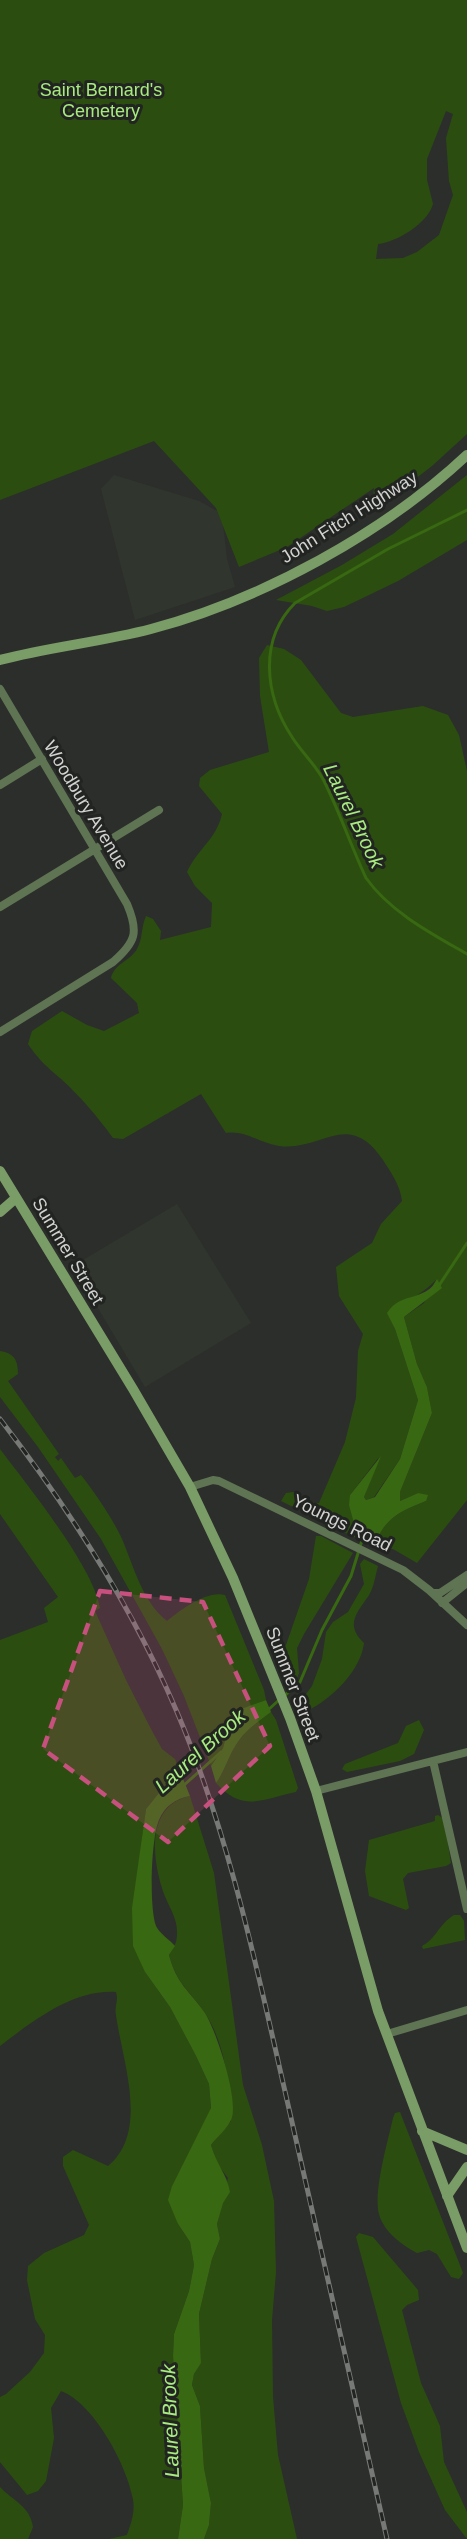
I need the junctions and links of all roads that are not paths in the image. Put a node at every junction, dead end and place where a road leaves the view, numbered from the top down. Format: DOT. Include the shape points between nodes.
graph roads {
  1 [pos="467,455"];
  2 [pos="0,660"];
  3 [pos="0,689"];
  4 [pos="42,759"];
  5 [pos="0,785"];
  6 [pos="159,810"];
  7 [pos="95,848"];
  8 [pos="0,907"];
  9 [pos="0,1032"];
  10 [pos="0,1171"];
  11 [pos="16,1198"];
  12 [pos="0,1212"];
  13 [pos="189,1487"];
  14 [pos="467,1575"];
  15 [pos="467,1583"];
  16 [pos="432,1593"];
  17 [pos="442,1603"];
  18 [pos="467,1625"];
  19 [pos="467,1752"];
  20 [pos="434,1761"];
  21 [pos="316,1791"];
  22 [pos="467,1909"];
  23 [pos="467,2010"];
  24 [pos="387,2034"];
  25 [pos="422,2132"];
  26 [pos="467,2150"];
  27 [pos="467,2168"];
  28 [pos="447,2196"];
  29 [pos="467,2248"];
  1 -- 2 [label="main road, John Fitch Highway" via="384,519 320,560 252,594 154,628"];
  3 -- 4 [label="street, Woodbury Avenue"];
  4 -- 5 [label="street"];
  4 -- 7 [label="street, Woodbury Avenue"];
  6 -- 7 [label="street"];
  7 -- 8 [label="street"];
  7 -- 9 [label="street, Woodbury Avenue" via="134,921 133,939 113,962"];
  10 -- 11 [label="main road, Summer Street"];
  11 -- 12 [label="main road"];
  11 -- 13 [label="main road, Summer Street"];
  13 -- 16 [label="street, Youngs Road" via="219,1481 378,1557"];
  13 -- 21 [label="main road, Summer Street" via="233,1578"];
  14 -- 16 [label="street" via="440,1593"];
  15 -- 17 [label="street"];
  16 -- 17 [label="street, Youngs Road"];
  17 -- 18 [label="street, Youngs Road"];
  19 -- 20 [label="street"];
  20 -- 21 [label="street"];
  20 -- 22 [label="street"];
  21 -- 24 [label="main road, Summer Street"];
  23 -- 24 [label="street"];
  24 -- 25 [label="main road, Summer Street"];
  25 -- 26 [label="main road"];
  25 -- 28 [label="main road, Summer Street"];
  27 -- 28 [label="main road"];
  28 -- 29 [label="main road, Summer Street"];
}
